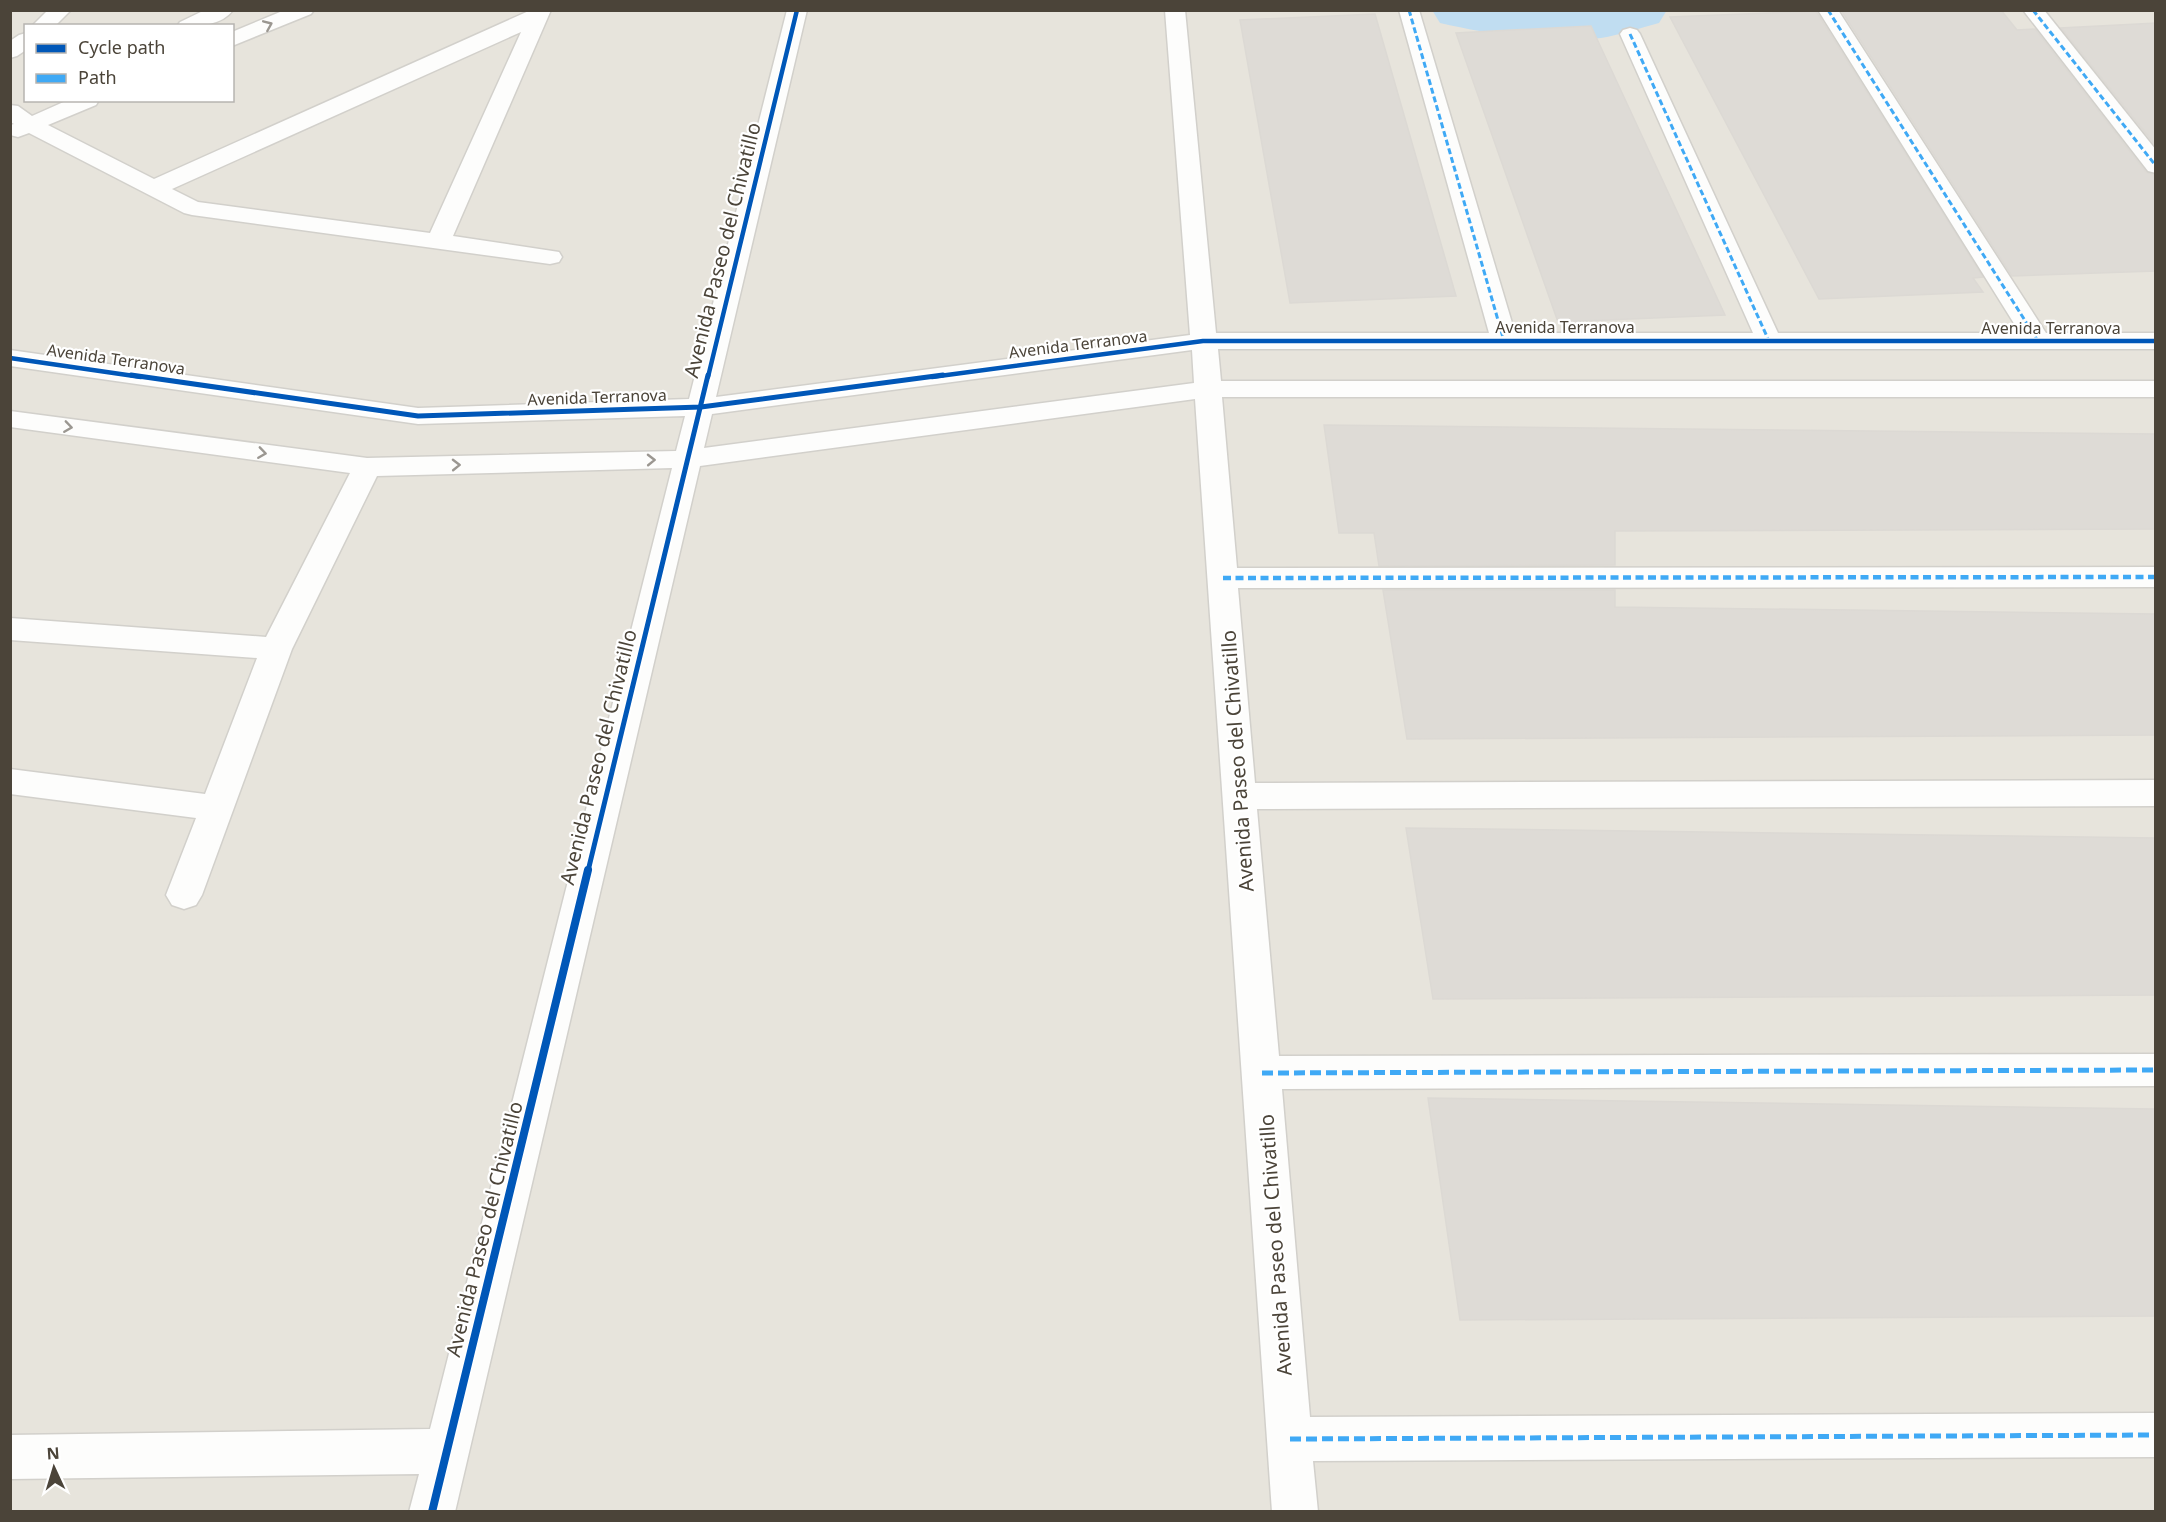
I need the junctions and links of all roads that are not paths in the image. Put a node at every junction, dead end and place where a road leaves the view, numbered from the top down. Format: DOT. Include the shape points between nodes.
graph roads {
  1 [pos="61,10"];
  2 [pos="223,10"];
  3 [pos="304,10"];
  4 [pos="797,10"];
  5 [pos="1175,10"];
  6 [pos="1409,10"];
  7 [pos="1828,10"];
  8 [pos="2033,10"];
  9 [pos="540,14"];
  10 [pos="44,24"];
  11 [pos="192,24"];
  12 [pos="1630,34"];
  13 [pos="234,39"];
  14 [pos="24,41"];
  15 [pos="10,52"];
  16 [pos="83,102"];
  17 [pos="10,111"];
  18 [pos="20,129"];
  19 [pos="2156,166"];
  20 [pos="154,188"];
  21 [pos="438,242"];
  22 [pos="550,257"];
  23 [pos="1203,341"];
  24 [pos="1504,341"];
  25 [pos="1769,341"];
  26 [pos="2038,341"];
  27 [pos="2156,341"];
  28 [pos="10,358"];
  29 [pos="1208,389"];
  30 [pos="2156,389"];
  31 [pos="701,407"];
  32 [pos="10,419"];
  33 [pos="688,459"];
  34 [pos="367,467"];
  35 [pos="2156,577"];
  36 [pos="1223,578"];
  37 [pos="10,629"];
  38 [pos="276,649"];
  39 [pos="10,781"];
  40 [pos="2156,793"];
  41 [pos="1239,796"];
  42 [pos="217,808"];
  43 [pos="184,895"];
  44 [pos="2156,1070"];
  45 [pos="1262,1073"];
  46 [pos="2156,1435"];
  47 [pos="1290,1439"];
  48 [pos="447,1451"];
  49 [pos="10,1457"];
  50 [pos="432,1512"];
  51 [pos="1295,1512"];
  1 -- 10 [label="street"];
  2 -- 11 [label="street"];
  13 -- 3 [label="street, one-way"];
  4 -- 31 [label="street, Avenida Paseo del Chivatillo"];
  5 -- 23 [label="street, Avenida Paseo del Chivatillo"];
  6 -- 24 [label="street"];
  7 -- 26 [label="street"];
  8 -- 19 [label="street"];
  9 -- 20 [label="street"];
  9 -- 21 [label="street"];
  12 -- 25 [label="street"];
  14 -- 15 [label="street"];
  16 -- 18 [label="street"];
  17 -- 18 [label="street"];
  18 -- 20 [label="street"];
  20 -- 21 [label="street" via="192,208"];
  21 -- 22 [label="street"];
  23 -- 24 [label="street, Avenida Terranova"];
  23 -- 29 [label="street, Avenida Paseo del Chivatillo"];
  23 -- 31 [label="street, Avenida Terranova"];
  24 -- 25 [label="street, Avenida Terranova"];
  25 -- 26 [label="street, Avenida Terranova"];
  26 -- 27 [label="street, Avenida Terranova"];
  28 -- 31 [label="street, Avenida Terranova" via="418,416"];
  29 -- 30 [label="street"];
  29 -- 33 [label="street"];
  29 -- 36 [label="street, Avenida Paseo del Chivatillo"];
  31 -- 33 [label="street, Avenida Paseo del Chivatillo"];
  32 -- 34 [label="street, one-way"];
  34 -- 33 [label="street, one-way"];
  33 -- 48 [label="street, Avenida Paseo del Chivatillo"];
  34 -- 38 [label="street"];
  35 -- 36 [label="street"];
  36 -- 41 [label="street, Avenida Paseo del Chivatillo"];
  37 -- 38 [label="street"];
  38 -- 42 [label="street"];
  39 -- 42 [label="street"];
  40 -- 41 [label="street"];
  41 -- 45 [label="street, Avenida Paseo del Chivatillo"];
  42 -- 43 [label="street"];
  44 -- 45 [label="street"];
  45 -- 47 [label="street, Avenida Paseo del Chivatillo"];
  46 -- 47 [label="street"];
  47 -- 51 [label="street, Avenida Paseo del Chivatillo"];
  48 -- 49 [label="street"];
  48 -- 50 [label="street, Avenida Paseo del Chivatillo"];
}
